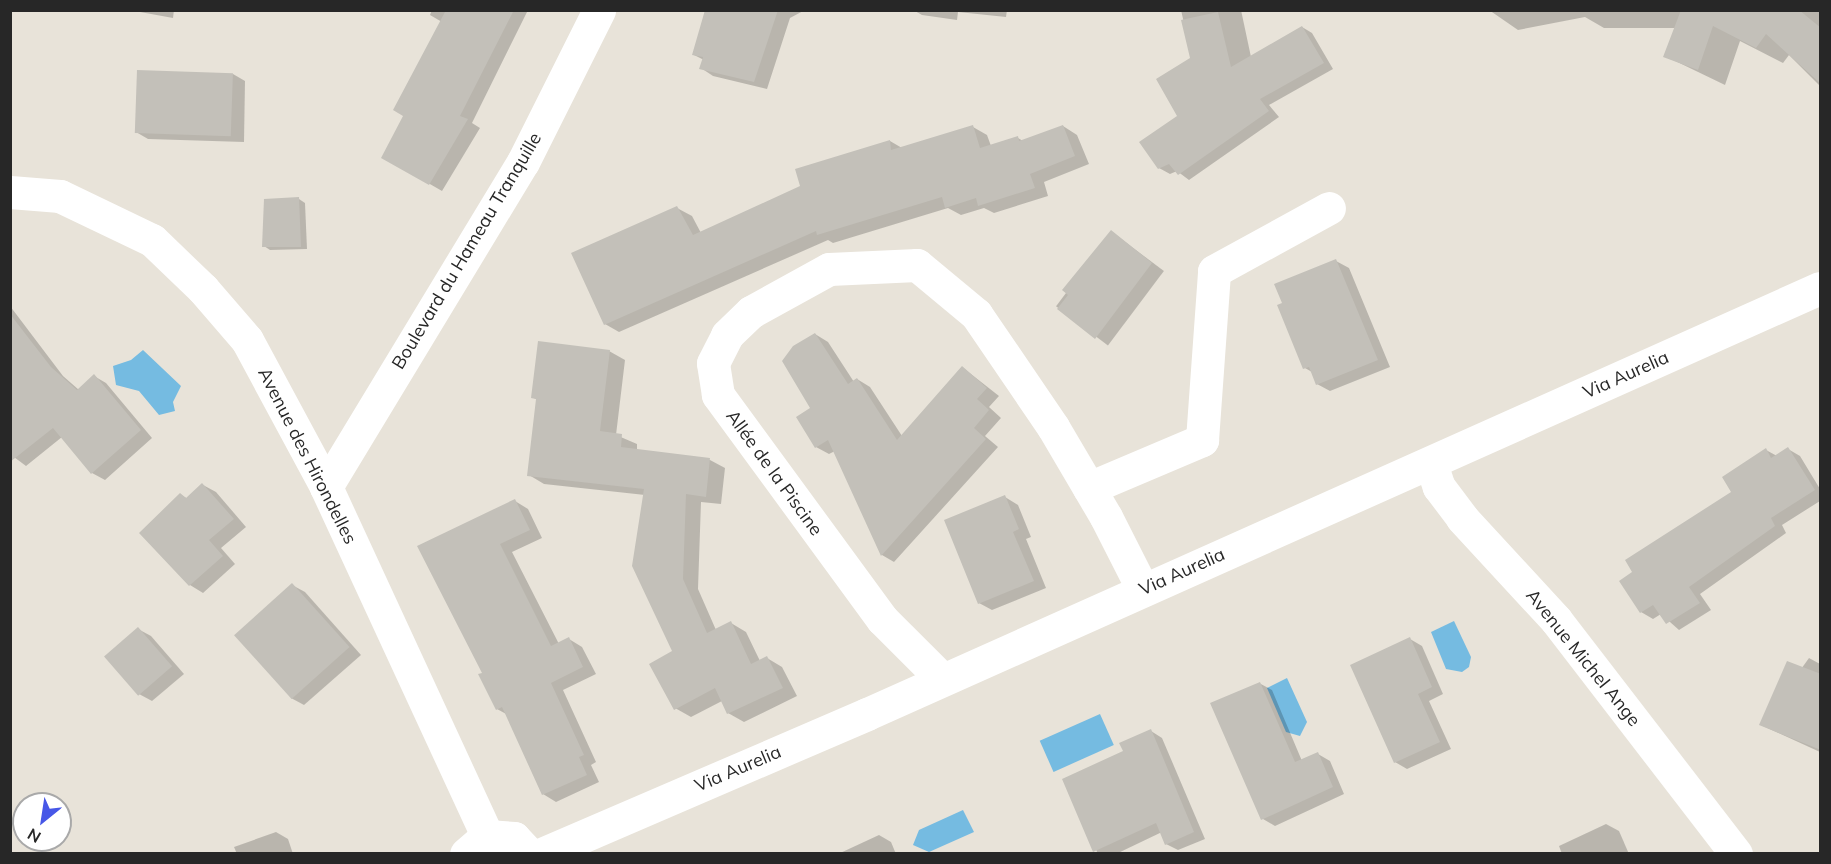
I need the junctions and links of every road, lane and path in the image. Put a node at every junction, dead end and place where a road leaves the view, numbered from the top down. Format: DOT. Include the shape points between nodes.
graph roads {
  1 [pos="599,10"];
  2 [pos="10,192"];
  3 [pos="1329,208"];
  4 [pos="1821,288"];
  5 [pos="1431,463"];
  6 [pos="326,487"];
  7 [pos="1089,488"];
  8 [pos="1143,590"];
  9 [pos="941,678"];
  10 [pos="477,845"];
  11 [pos="528,854"];
  12 [pos="542,854"];
  13 [pos="1736,854"];
  1 -- 6 [label="street, Boulevard du Hameau Tranquille" via="523,162"];
  2 -- 6 [label="street, Avenue des Hirondelles" via="60,196 152,240 203,289 247,340"];
  3 -- 7 [label="street" via="1214,271 1202,440"];
  4 -- 5 [label="street, Via Aurelia"];
  5 -- 8 [label="street, Via Aurelia"];
  5 -- 13 [label="street, Avenue Michel Ange" via="1439,487 1462,518 1557,620"];
  6 -- 10 [label="street, Avenue des Hirondelles"];
  7 -- 8 [label="street, Allée de la Piscine"];
  7 -- 9 [label="street, Allée de la Piscine" via="976,314 917,265 829,269 751,312 727,335 713,363 718,396 882,619"];
  8 -- 9 [label="street, Via Aurelia"];
  9 -- 12 [label="street, Via Aurelia"];
  10 -- 11 [label="street" via="514,838"];
}
